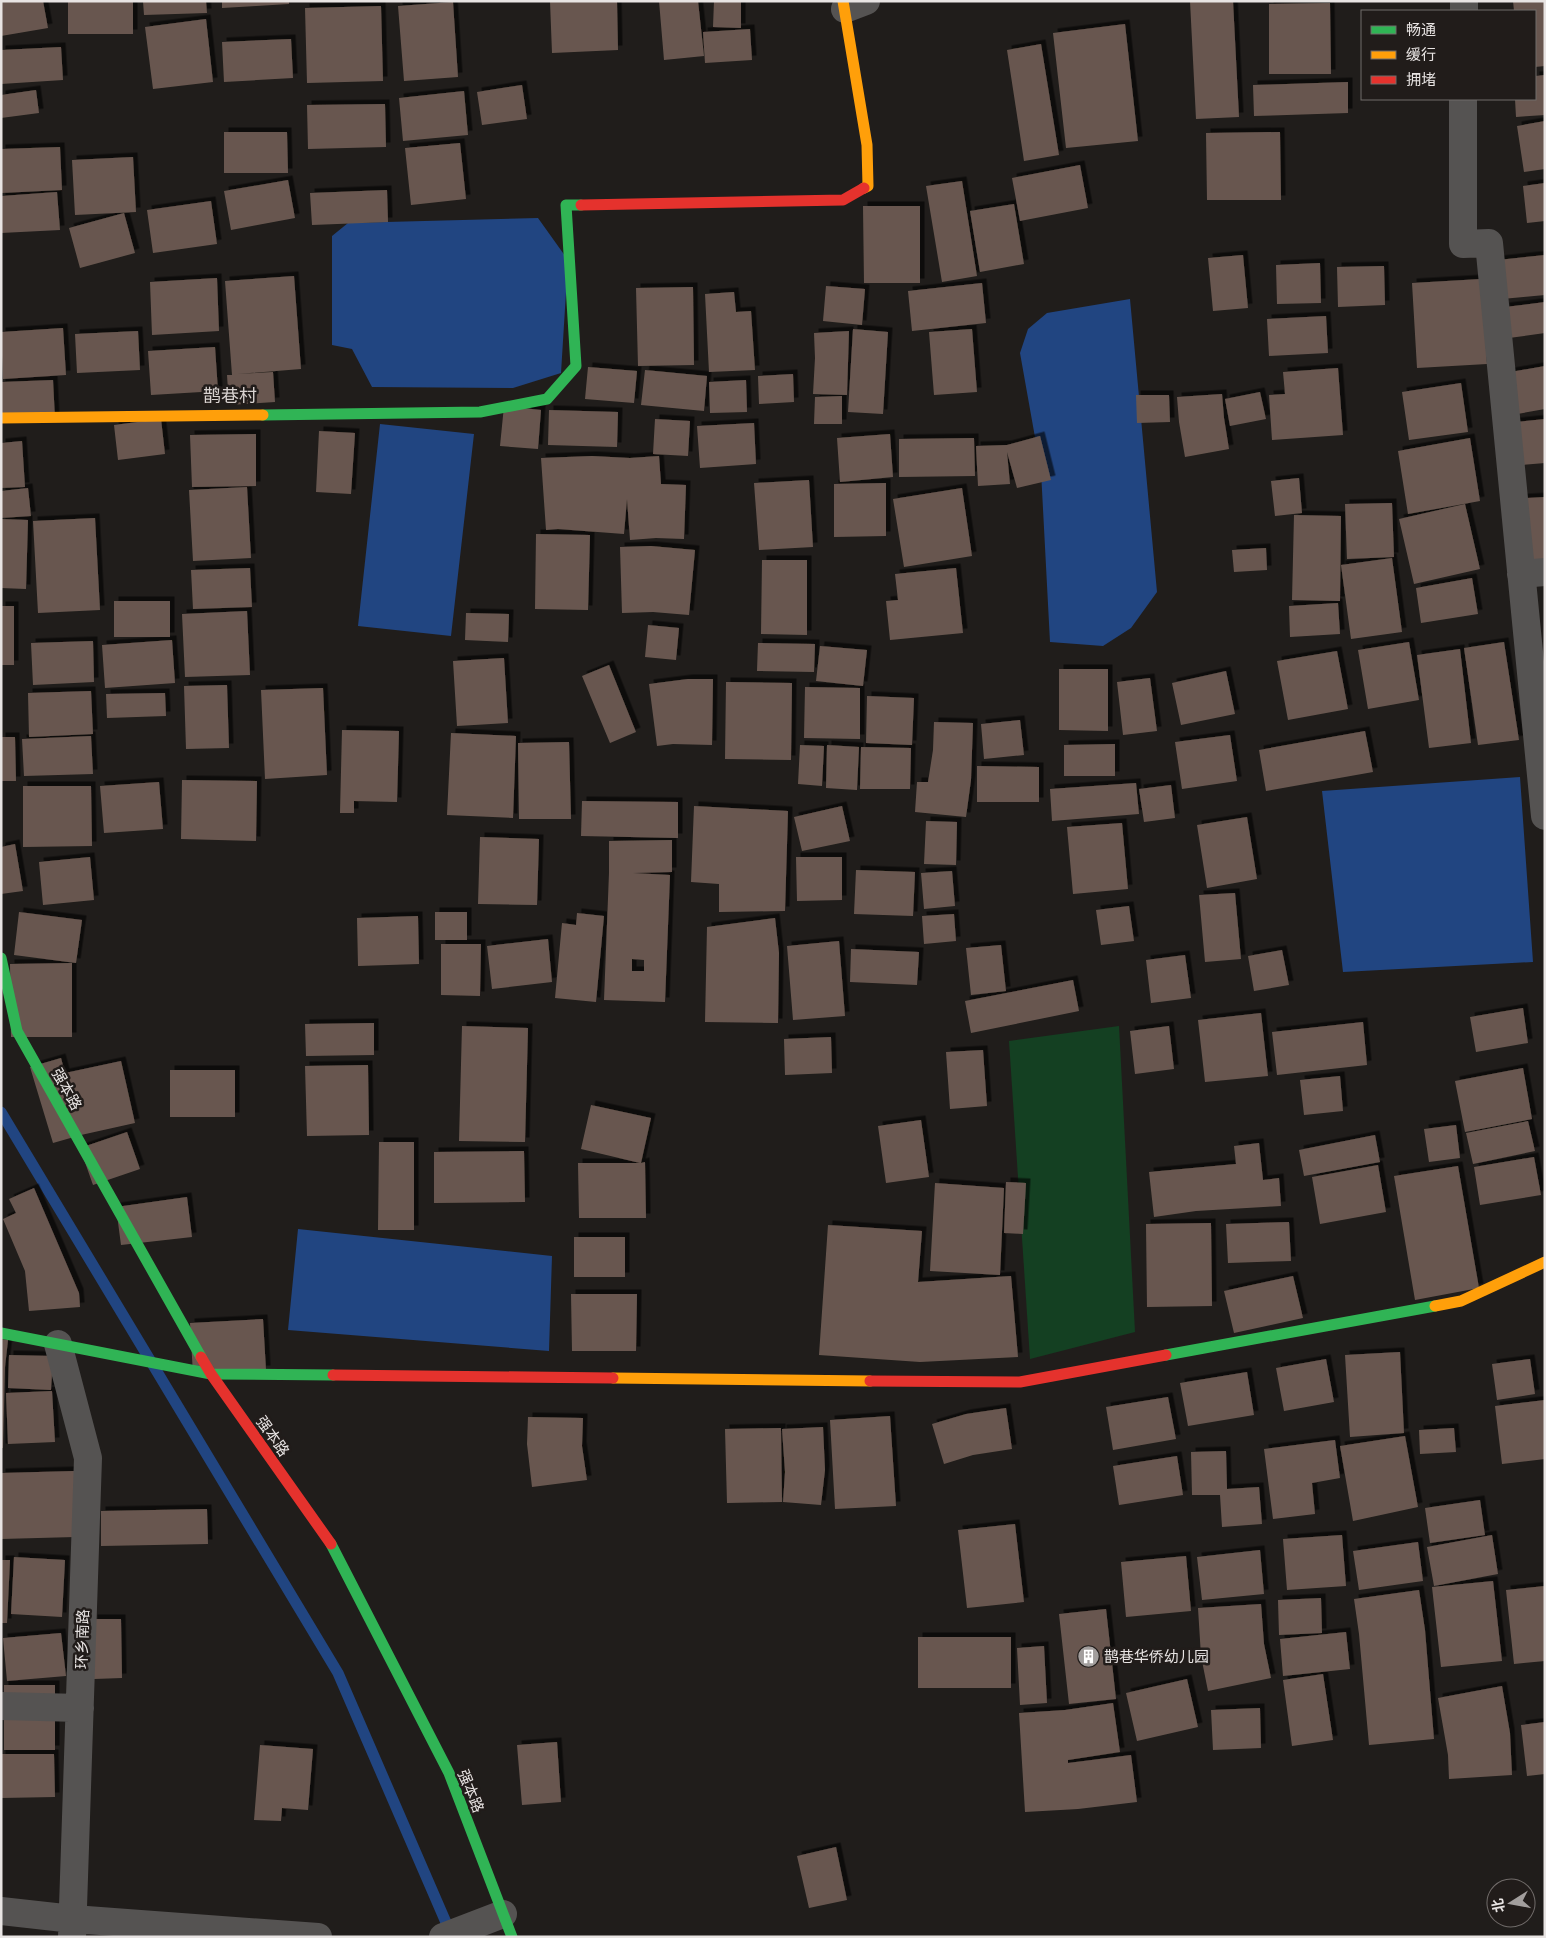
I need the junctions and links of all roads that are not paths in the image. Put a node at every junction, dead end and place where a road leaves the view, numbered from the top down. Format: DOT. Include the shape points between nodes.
graph roads {
  1 [pos="851,4"];
  2 [pos="1463,100"];
  3 [pos="1,418"];
  4 [pos="1533,573"];
  5 [pos="1545,816"];
  6 [pos="1,958"];
  7 [pos="1545,1262"];
  8 [pos="1,1333"];
  9 [pos="58,1344"];
  10 [pos="211,1374"];
  11 [pos="1,1706"];
  12 [pos="80,1708"];
  13 [pos="1,1912"];
  14 [pos="508,1926"];
  15 [pos="73,1928"];
  16 [pos="454,1933"];
  17 [pos="318,1937"];
  1 -- 3 [label="street" via="868,186 843,200 566,205 576,366 547,398 480,412"];
  2 -- 4 [label="street" via="1463,244 1489,243"];
  4 -- 5 [label="street"];
  6 -- 10 [label="street, 强本路" via="16,1031"];
  7 -- 10 [label="street" via="1460,1301 1020,1382"];
  8 -- 9 [label="street"];
  9 -- 10 [label="street"];
  9 -- 12 [label="street, 环乡南路" via="88,1458"];
  10 -- 14 [label="street, 强本路" via="331,1544 448,1773"];
  11 -- 12 [label="street"];
  12 -- 15 [label="street, 环乡南路"];
  13 -- 15 [label="street"];
  14 -- 16 [label="street"];
  15 -- 17 [label="street"];
}
